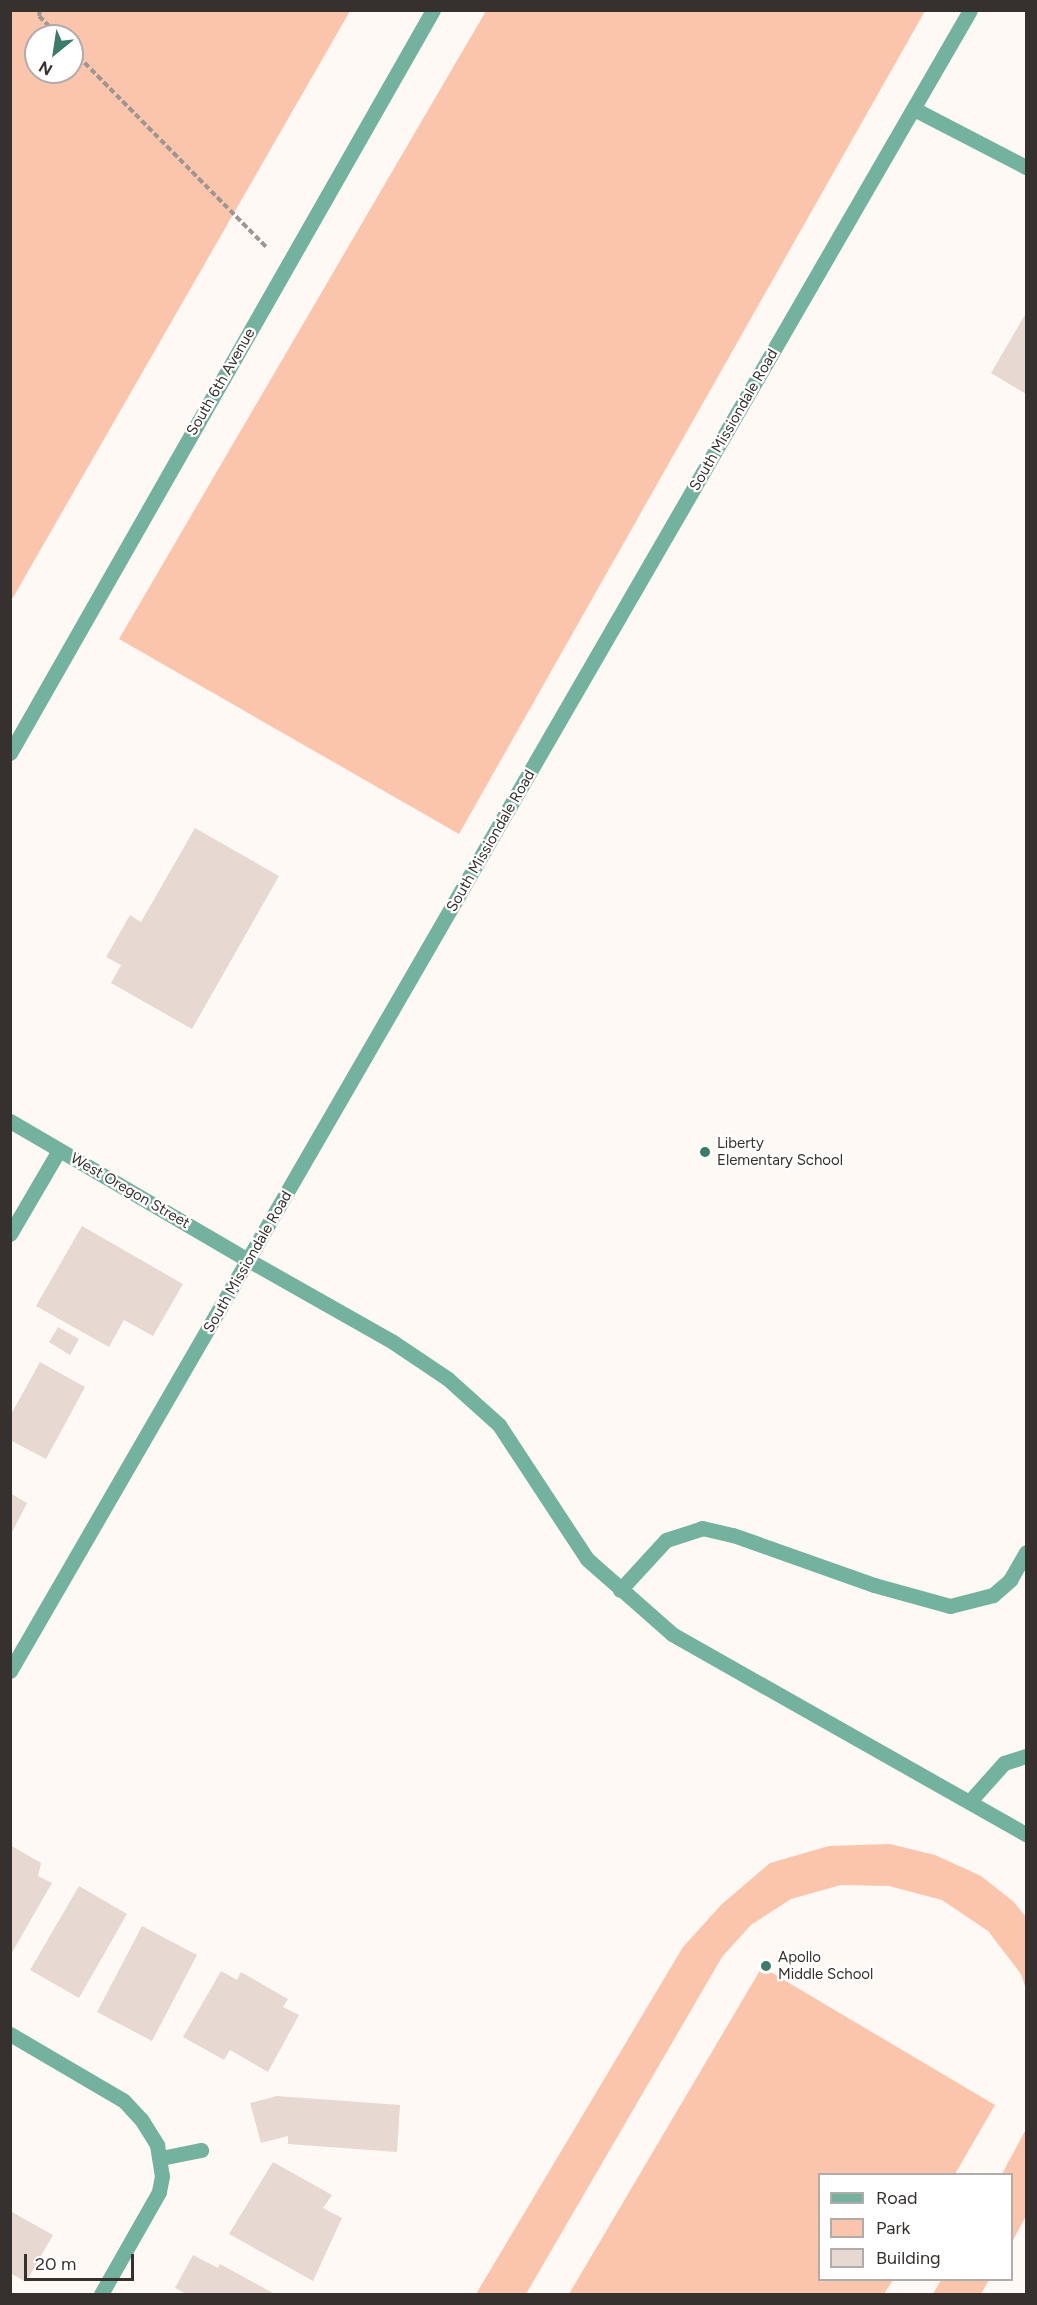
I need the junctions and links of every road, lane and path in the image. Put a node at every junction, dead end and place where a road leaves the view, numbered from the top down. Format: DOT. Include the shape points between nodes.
graph roads {
  1 [pos="40,10"];
  2 [pos="433,10"];
  3 [pos="970,10"];
  4 [pos="47,24"];
  5 [pos="84,62"];
  6 [pos="914,109"];
  7 [pos="1026,167"];
  8 [pos="286,268"];
  9 [pos="10,753"];
  10 [pos="10,1121"];
  11 [pos="59,1150"];
  12 [pos="10,1234"];
  13 [pos="250,1261"];
  14 [pos="1026,1552"];
  15 [pos="620,1590"];
  16 [pos="10,1671"];
  17 [pos="1026,1756"];
  18 [pos="970,1801"];
  19 [pos="1026,1834"];
  20 [pos="10,2034"];
  21 [pos="201,2150"];
  22 [pos="161,2158"];
  23 [pos="101,2295"];
  1 -- 4 [label="path" via="39,16"];
  2 -- 8 [label="street, South 6th Avenue"];
  3 -- 6 [label="street, South Missiondale Road"];
  5 -- 8 [label="path"];
  6 -- 7 [label="street"];
  6 -- 13 [label="street, South Missiondale Road"];
  8 -- 9 [label="street, South 6th Avenue"];
  10 -- 11 [label="street, West Oregon Street"];
  11 -- 12 [label="street"];
  11 -- 13 [label="street, West Oregon Street"];
  13 -- 15 [label="street, West Oregon Street" via="393,1342 448,1379 499,1425 587,1559"];
  13 -- 16 [label="street, South Missiondale Road"];
  14 -- 15 [label="street" via="1010,1580 993,1595 970,1604 950,1606 702,1528 666,1540"];
  15 -- 18 [label="street, West Oregon Street" via="672,1634"];
  17 -- 18 [label="street" via="1004,1763"];
  18 -- 19 [label="street, West Oregon Street"];
  20 -- 22 [label="street" via="124,2101 141,2119"];
  21 -- 22 [label="street"];
  22 -- 23 [label="street" via="159,2192"];
}
